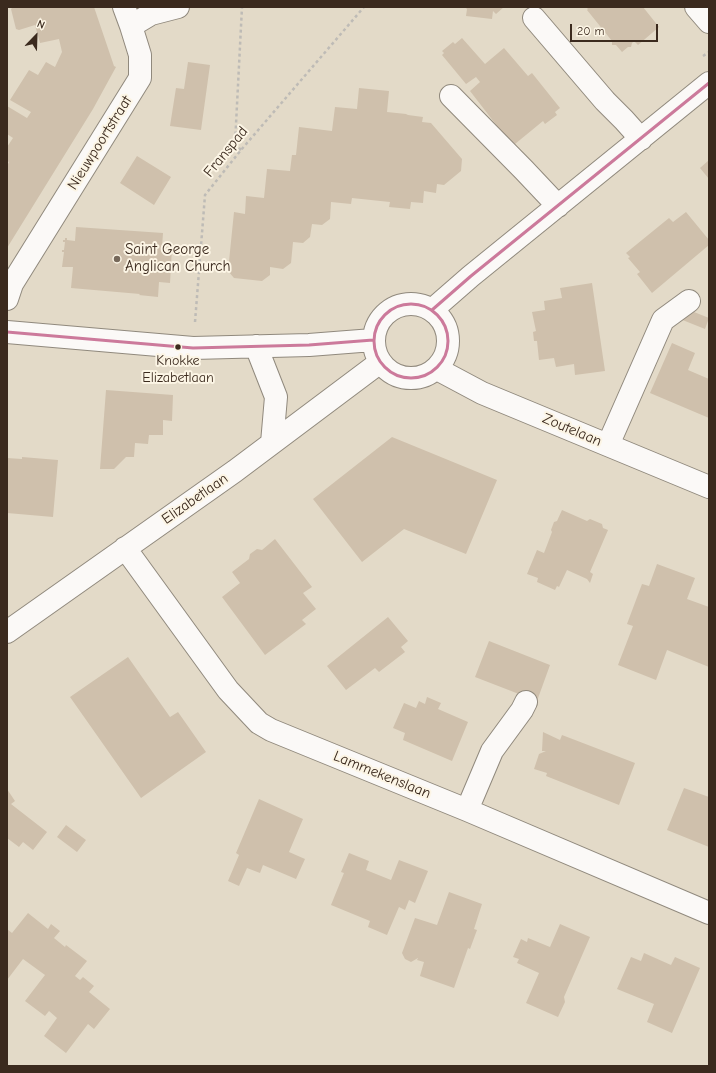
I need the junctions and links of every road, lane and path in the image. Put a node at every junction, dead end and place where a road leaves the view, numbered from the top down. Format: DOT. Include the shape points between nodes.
graph roads {
  1 [pos="178,7"];
  2 [pos="242,7"];
  3 [pos="364,7"];
  4 [pos="696,7"];
  5 [pos="128,17"];
  6 [pos="534,18"];
  7 [pos="709,22"];
  8 [pos="709,83"];
  9 [pos="451,96"];
  10 [pos="640,139"];
  11 [pos="241,150"];
  12 [pos="558,206"];
  13 [pos="7,299"];
  14 [pos="690,301"];
  15 [pos="432,310"];
  16 [pos="7,332"];
  17 [pos="373,340"];
  18 [pos="256,346"];
  19 [pos="194,348"];
  20 [pos="380,363"];
  21 [pos="437,369"];
  22 [pos="272,443"];
  23 [pos="608,445"];
  24 [pos="709,487"];
  25 [pos="125,548"];
  26 [pos="7,632"];
  27 [pos="526,702"];
  28 [pos="467,810"];
  29 [pos="709,913"];
  1 -- 5 [label="street, Nieuwpoortstraat"];
  2 -- 11 [label="path" via="235,144"];
  3 -- 11 [label="path, Franspad"];
  4 -- 7 [label="street"];
  5 -- 13 [label="street, Nieuwpoortstraat" via="140,55 140,78 12,284"];
  6 -- 10 [label="street"];
  8 -- 10 [label="street"];
  9 -- 12 [label="street"];
  10 -- 12 [label="street"];
  11 -- 19 [label="path, Franspad" via="205,195"];
  12 -- 15 [label="street"];
  14 -- 23 [label="street" via="663,320"];
  15 -- 17 [label="street" via="417,304 401,304 387,312 377,324"];
  15 -- 21 [label="street" via="444,322 449,338 447,354"];
  16 -- 19 [label="street"];
  17 -- 18 [label="street"];
  17 -- 20 [label="street" via="374,352"];
  18 -- 19 [label="street"];
  18 -- 22 [label="street" via="276,397"];
  20 -- 21 [label="street" via="391,374 407,379 424,377"];
  20 -- 22 [label="street, Elizabetlaan"];
  21 -- 23 [label="street, Zoutelaan" via="482,393"];
  22 -- 25 [label="street, Elizabetlaan"];
  23 -- 24 [label="street, Zoutelaan"];
  25 -- 26 [label="street, Elizabetlaan"];
  25 -- 28 [label="street, Lammekenslaan" via="228,690 259,723"];
  27 -- 28 [label="street" via="492,751"];
  28 -- 29 [label="street, Lammekenslaan"];
}
